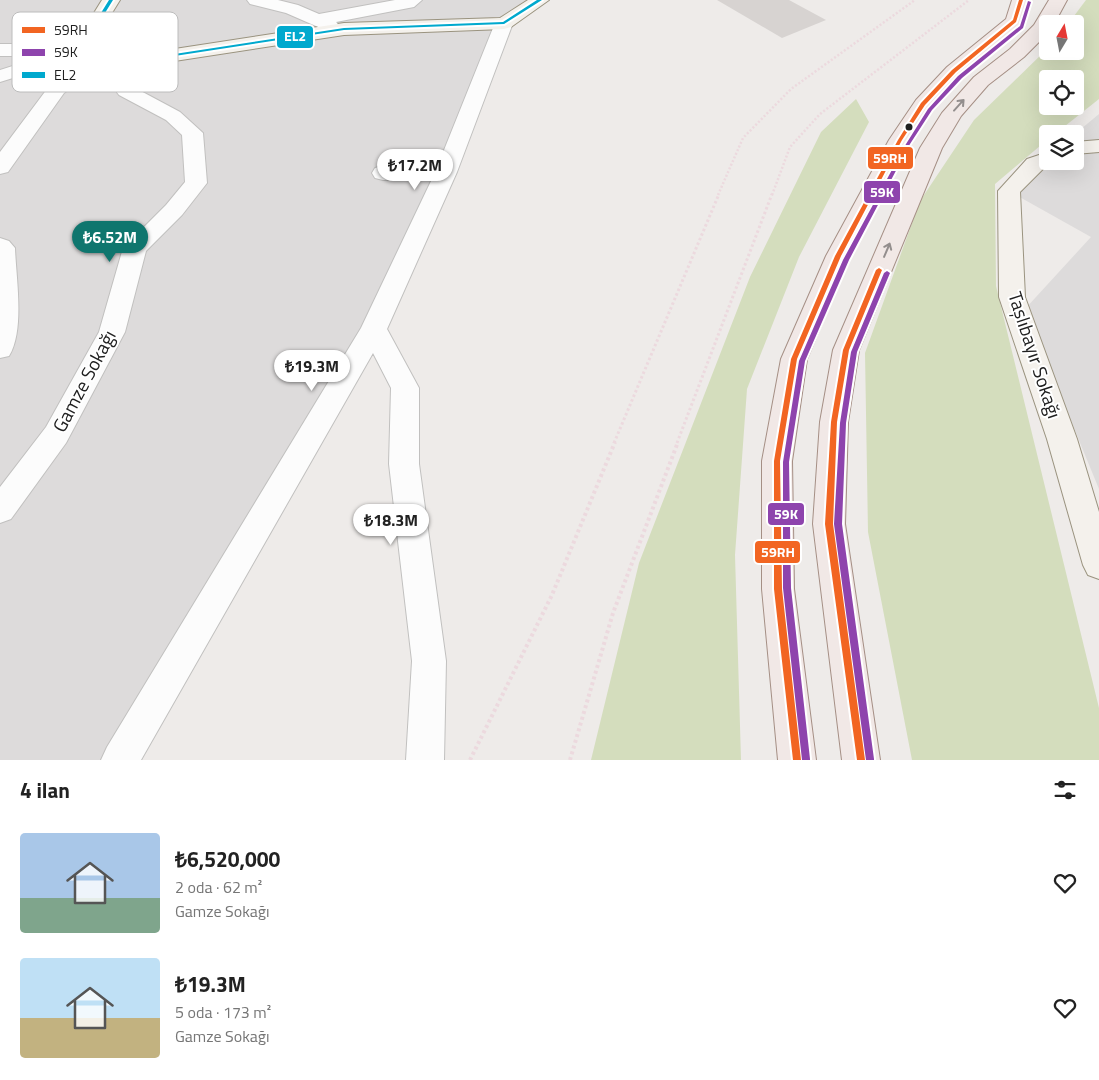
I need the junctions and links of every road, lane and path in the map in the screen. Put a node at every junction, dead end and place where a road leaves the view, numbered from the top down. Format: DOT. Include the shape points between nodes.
graph roads {
  1 [pos="111,0"];
  2 [pos="256,0"];
  3 [pos="413,0"];
  4 [pos="540,0"];
  5 [pos="915,0"];
  6 [pos="968,0"];
  7 [pos="1021,0"];
  8 [pos="1058,0"];
  9 [pos="104,12"];
  10 [pos="317,20"];
  11 [pos="504,23"];
  12 [pos="338,30"];
  13 [pos="178,54"];
  14 [pos="55,92"];
  15 [pos="128,92"];
  16 [pos="1099,146"];
  17 [pos="1084,147"];
  18 [pos="1039,162"];
  19 [pos="0,167"];
  20 [pos="446,172"];
  21 [pos="383,173"];
  22 [pos="0,246"];
  23 [pos="374,330"];
  24 [pos="0,349"];
  25 [pos="0,510"];
  26 [pos="1099,565"];
  27 [pos="120,760"];
  28 [pos="425,760"];
  29 [pos="470,760"];
  30 [pos="570,760"];
  31 [pos="797,760"];
  32 [pos="861,760"];
  1 -- 9 [label="main road"];
  2 -- 10 [label="street" via="292,9"];
  3 -- 10 [label="street"];
  4 -- 11 [label="main road"];
  5 -- 29 [label="path" via="791,88 743,138 552,595"];
  6 -- 30 [label="path" via="820,114 790,147 613,613"];
  7 -- 31 [label="main road" via="1015,20 954,71 923,104 900,140 838,256 794,359 777,461 778,589"];
  32 -- 8 [label="main road, one-way" via="830,524 834,422 846,350 906,203 931,148 952,113 981,81 1042,28"];
  10 -- 12 [label="street"];
  11 -- 12 [label="main road"];
  11 -- 20 [label="street"];
  12 -- 13 [label="main road"];
  14 -- 19 [label="street"];
  15 -- 25 [label="street, Gamze Sokağı" via="173,116 192,133 196,183 135,248 112,332 56,435"];
  16 -- 17 [label="main road"];
  18 -- 26 [label="main road, Taşlıbayır Sokağı" via="1008,191 1012,297 1062,439"];
  20 -- 21 [label="street"];
  20 -- 23 [label="street"];
  22 -- 24 [label="street" via="5,314"];
  23 -- 27 [label="street"];
  23 -- 28 [label="street" via="405,388 404,464 429,661"];
}
